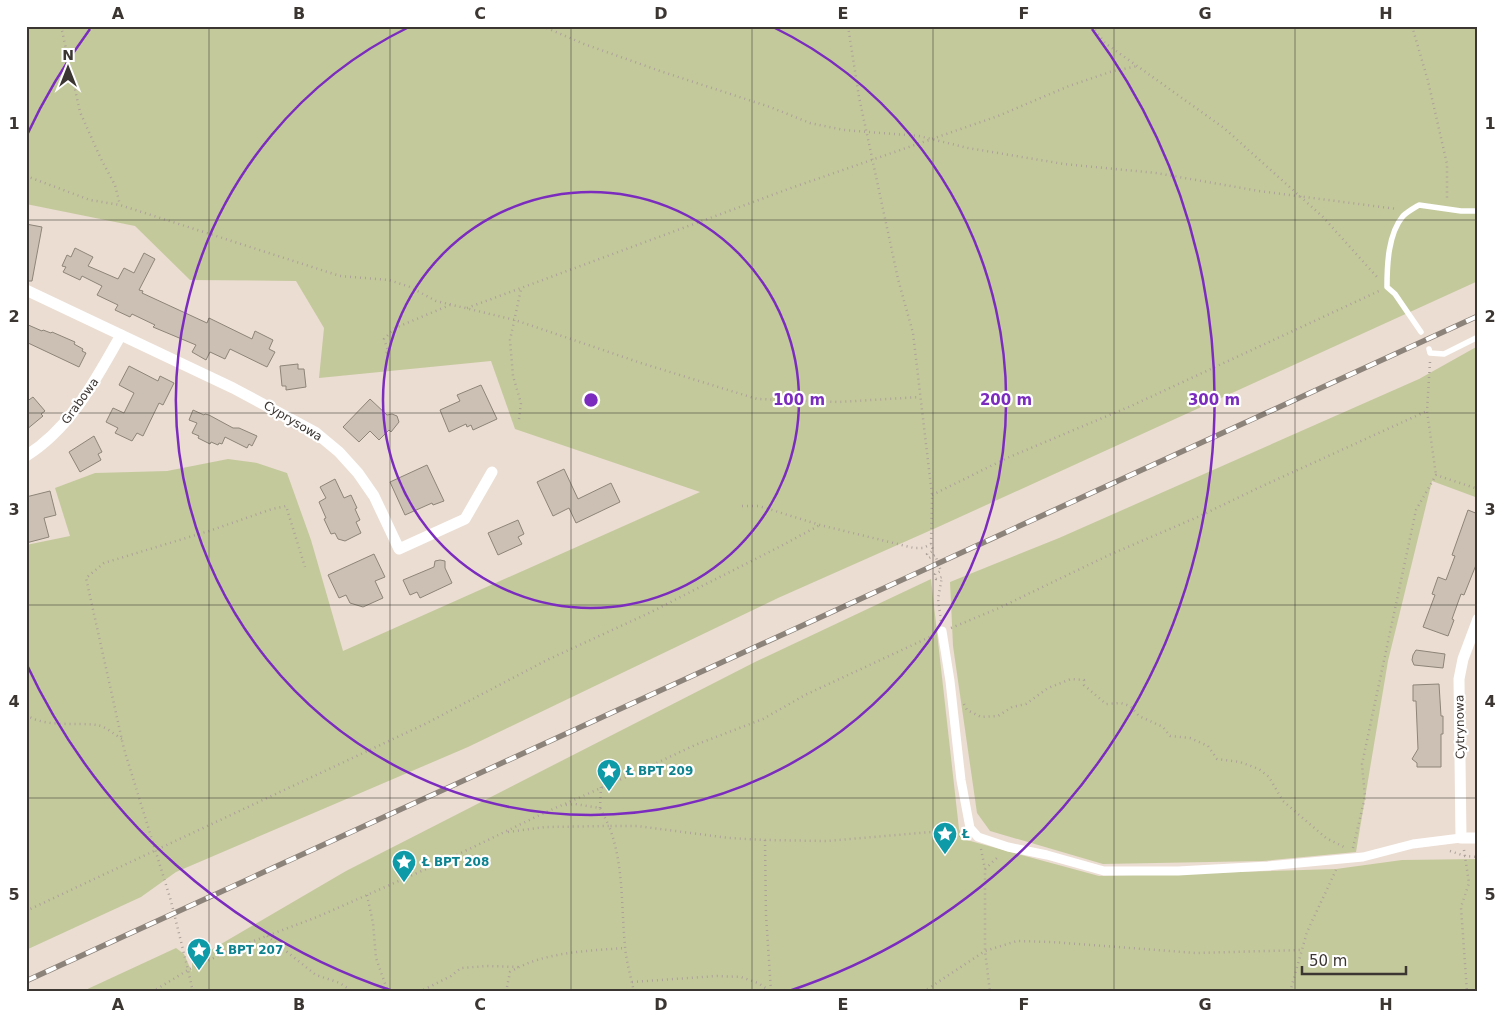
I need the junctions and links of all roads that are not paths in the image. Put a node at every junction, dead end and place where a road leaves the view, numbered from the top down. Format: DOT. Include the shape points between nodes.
graph roads {
  1 [pos="1478,210"];
  2 [pos="26,290"];
  3 [pos="1421,332"];
  4 [pos="121,335"];
  5 [pos="1478,337"];
  6 [pos="1430,351"];
  7 [pos="26,456"];
  8 [pos="492,472"];
  9 [pos="1478,619"];
  10 [pos="942,631"];
  11 [pos="1461,838"];
  12 [pos="1478,838"];
  1 -- 3 [label="lane" via="1419,205 1403,216 1390,241 1387,287"];
  2 -- 4 [label="street, Cyprysowa"];
  4 -- 7 [label="street, Grabowa" via="71,416"];
  4 -- 8 [label="street, Cyprysowa" via="261,402 315,432 358,473 374,496 399,549 465,518"];
  5 -- 6 [label="lane" via="1444,354"];
  9 -- 11 [label="street, Cytrynowa" via="1459,679"];
  10 -- 11 [label="street" via="961,780 970,828 978,837 1104,872 1343,859 1413,844"];
  11 -- 12 [label="street"];
}
